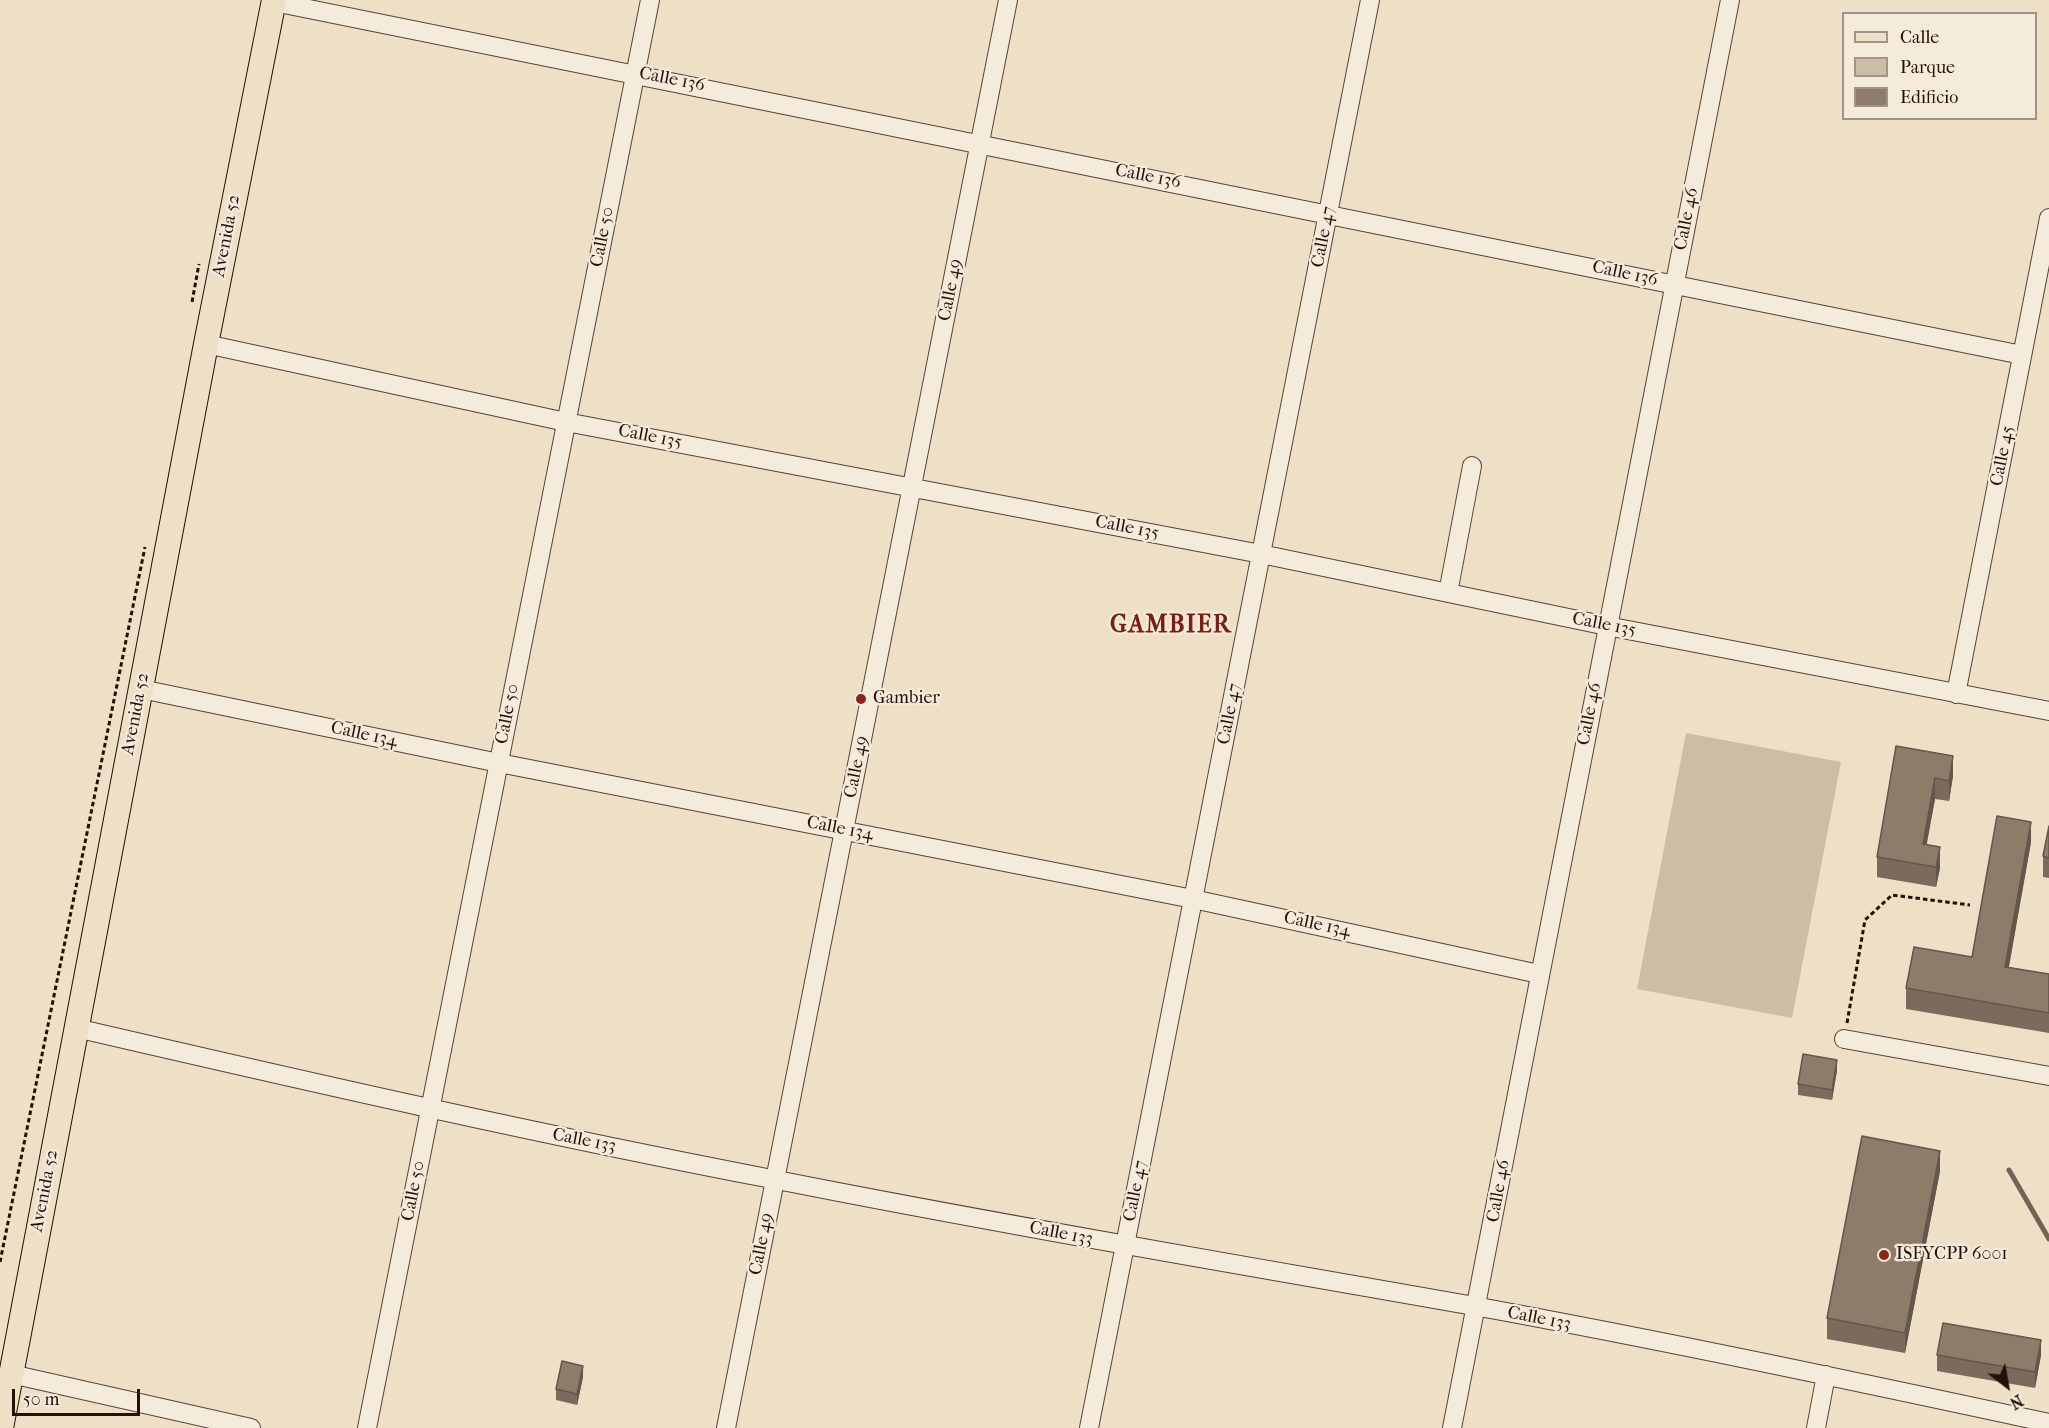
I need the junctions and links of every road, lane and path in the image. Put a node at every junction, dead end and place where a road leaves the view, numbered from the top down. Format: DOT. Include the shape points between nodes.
graph roads {
  1 [pos="650,0"];
  2 [pos="1008,0"];
  3 [pos="1370,0"];
  4 [pos="1730,0"];
  5 [pos="274,1"];
  6 [pos="636,73"];
  7 [pos="980,143"];
  8 [pos="1328,214"];
  9 [pos="2049,218"];
  10 [pos="202,254"];
  11 [pos="1674,284"];
  12 [pos="191,308"];
  13 [pos="206,344"];
  14 [pos="2022,355"];
  15 [pos="567,422"];
  16 [pos="1472,466"];
  17 [pos="912,486"];
  18 [pos="147,538"];
  19 [pos="1261,554"];
  20 [pos="1448,593"];
  21 [pos="1607,626"];
  22 [pos="141,689"];
  23 [pos="1956,693"];
  24 [pos="2049,711"];
  25 [pos="499,763"];
  26 [pos="844,830"];
  27 [pos="1193,898"];
  28 [pos="1970,905"];
  29 [pos="1539,974"];
  30 [pos="76,1028"];
  31 [pos="1844,1039"];
  32 [pos="2049,1076"];
  33 [pos="430,1110"];
  34 [pos="775,1180"];
  35 [pos="1125,1246"];
  36 [pos="0,1262"];
  37 [pos="1478,1307"];
  38 [pos="11,1374"];
  39 [pos="1826,1375"];
  40 [pos="2049,1423"];
  41 [pos="1,1428"];
  42 [pos="251,1428"];
  43 [pos="367,1428"];
  44 [pos="726,1428"];
  45 [pos="1089,1428"];
  46 [pos="1452,1428"];
  47 [pos="1816,1428"];
  1 -- 6 [label="street, Calle 50"];
  2 -- 7 [label="street, Calle 49"];
  3 -- 8 [label="street, Calle 47"];
  4 -- 11 [label="street, Calle 46"];
  5 -- 6 [label="street, Calle 136"];
  5 -- 13 [label="main road, Avenida 52"];
  6 -- 7 [label="street, Calle 136"];
  6 -- 15 [label="street, Calle 50"];
  7 -- 8 [label="street, Calle 136"];
  7 -- 17 [label="street, Calle 49"];
  8 -- 11 [label="street, Calle 136"];
  8 -- 19 [label="street, Calle 47"];
  9 -- 14 [label="street, Calle 45"];
  10 -- 12 [label="path"];
  11 -- 14 [label="street, Calle 136"];
  11 -- 21 [label="street, Calle 46"];
  13 -- 15 [label="street, Calle 135"];
  13 -- 22 [label="main road, Avenida 52"];
  14 -- 23 [label="street, Calle 45"];
  15 -- 17 [label="street, Calle 135"];
  15 -- 25 [label="street, Calle 50"];
  16 -- 20 [label="street"];
  17 -- 19 [label="street, Calle 135"];
  17 -- 26 [label="street, Calle 49"];
  18 -- 36 [label="path"];
  19 -- 20 [label="street, Calle 135"];
  19 -- 27 [label="street, Calle 47"];
  20 -- 21 [label="street, Calle 135"];
  21 -- 23 [label="street, Calle 135"];
  21 -- 29 [label="street, Calle 46"];
  22 -- 25 [label="street, Calle 134"];
  22 -- 30 [label="main road, Avenida 52"];
  23 -- 24 [label="street, Calle 135"];
  25 -- 26 [label="street, Calle 134"];
  25 -- 33 [label="street, Calle 50"];
  26 -- 27 [label="street, Calle 134"];
  26 -- 34 [label="street, Calle 49"];
  27 -- 29 [label="street, Calle 134"];
  27 -- 35 [label="street, Calle 47"];
  28 -- 31 [label="path" via="1892,895 1865,920"];
  29 -- 37 [label="street, Calle 46"];
  30 -- 33 [label="street, Calle 133"];
  30 -- 38 [label="main road, Avenida 52"];
  31 -- 32 [label="street"];
  33 -- 34 [label="street, Calle 133"];
  33 -- 43 [label="street, Calle 50"];
  34 -- 35 [label="street, Calle 133"];
  34 -- 44 [label="street, Calle 49"];
  35 -- 37 [label="street, Calle 133"];
  35 -- 45 [label="street, Calle 47"];
  37 -- 39 [label="street, Calle 133"];
  37 -- 46 [label="street, Calle 46"];
  38 -- 41 [label="main road, Avenida 52"];
  38 -- 42 [label="street"];
  39 -- 40 [label="street, Calle 133"];
  39 -- 47 [label="street"];
}
